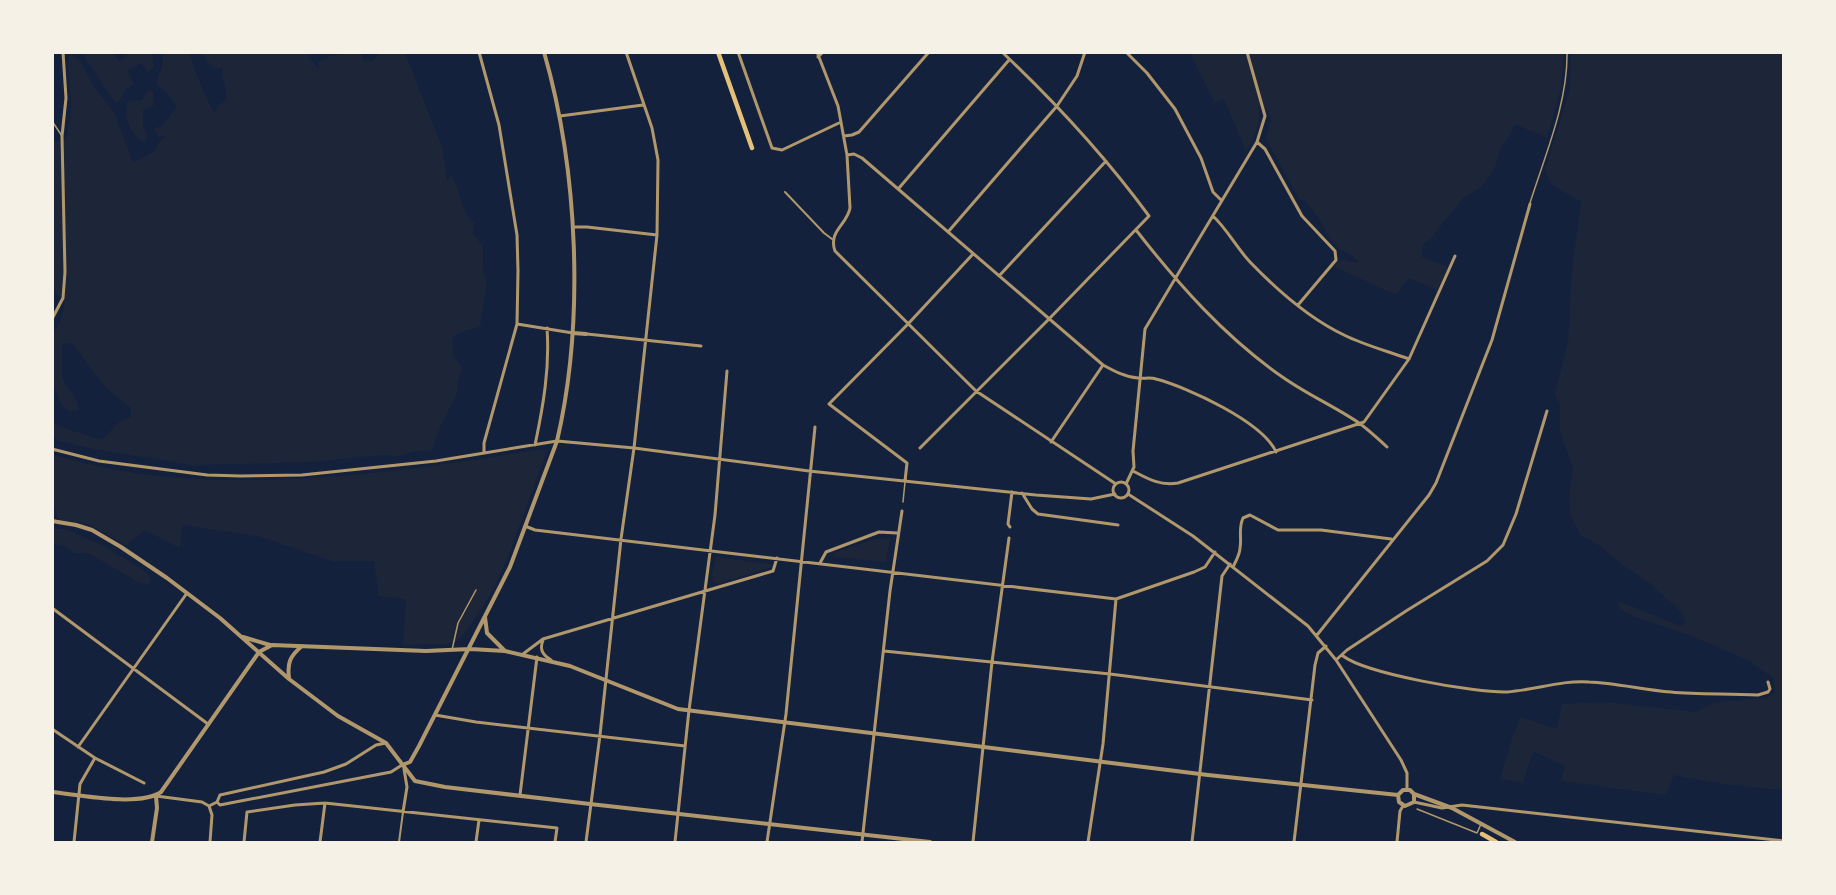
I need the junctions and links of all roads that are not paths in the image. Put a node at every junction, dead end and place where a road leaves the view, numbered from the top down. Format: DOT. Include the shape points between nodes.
graph roads {
  1 [pos="63,52"];
  2 [pos="479,52"];
  3 [pos="544,52"];
  4 [pos="626,52"];
  5 [pos="718,52"];
  6 [pos="738,52"];
  7 [pos="823,52"];
  8 [pos="929,52"];
  9 [pos="1002,52"];
  10 [pos="1085,52"];
  11 [pos="1126,52"];
  12 [pos="1247,52"];
  13 [pos="1567,52"];
  14 [pos="818,55"];
  15 [pos="1010,60"];
  16 [pos="643,105"];
  17 [pos="1057,106"];
  18 [pos="560,116"];
  19 [pos="52,121"];
  20 [pos="841,122"];
  21 [pos="62,136"];
  22 [pos="844,136"];
  23 [pos="1257,142"];
  24 [pos="752,148"];
  25 [pos="847,155"];
  26 [pos="1106,161"];
  27 [pos="899,188"];
  28 [pos="785,192"];
  29 [pos="1221,200"];
  30 [pos="1530,204"];
  31 [pos="1213,216"];
  32 [pos="574,228"];
  33 [pos="1136,230"];
  34 [pos="948,232"];
  35 [pos="657,235"];
  36 [pos="832,239"];
  37 [pos="973,254"];
  38 [pos="1455,256"];
  39 [pos="999,276"];
  40 [pos="1174,279"];
  41 [pos="1298,305"];
  42 [pos="52,319"];
  43 [pos="1049,319"];
  44 [pos="517,324"];
  45 [pos="909,324"];
  46 [pos="547,328"];
  47 [pos="573,333"];
  48 [pos="586,334"];
  49 [pos="645,341"];
  50 [pos="701,346"];
  51 [pos="1409,359"];
  52 [pos="1103,365"];
  53 [pos="727,371"];
  54 [pos="1140,379"];
  55 [pos="976,392"];
  56 [pos="1547,411"];
  57 [pos="1360,424"];
  58 [pos="814,427"];
  59 [pos="557,441"];
  60 [pos="1051,442"];
  61 [pos="535,445"];
  62 [pos="1387,447"];
  63 [pos="52,448"];
  64 [pos="634,448"];
  65 [pos="920,448"];
  66 [pos="1276,452"];
  67 [pos="484,453"];
  68 [pos="720,459"];
  69 [pos="809,471"];
  70 [pos="1133,471"];
  71 [pos="905,481"];
  72 [pos="1116,484"];
  73 [pos="1126,484"];
  74 [pos="1012,492"];
  75 [pos="1022,493"];
  76 [pos="1115,494"];
  77 [pos="1128,494"];
  78 [pos="903,502"];
  79 [pos="902,511"];
  80 [pos="52,521"];
  81 [pos="1118,525"];
  82 [pos="525,526"];
  83 [pos="1010,527"];
  84 [pos="898,533"];
  85 [pos="1008,538"];
  86 [pos="621,539"];
  87 [pos="1392,539"];
  88 [pos="710,549"];
  89 [pos="1215,552"];
  90 [pos="777,558"];
  91 [pos="802,561"];
  92 [pos="820,563"];
  93 [pos="1231,565"];
  94 [pos="893,572"];
  95 [pos="1002,584"];
  96 [pos="476,590"];
  97 [pos="705,590"];
  98 [pos="187,593"];
  99 [pos="1116,599"];
  100 [pos="52,608"];
  101 [pos="484,617"];
  102 [pos="612,619"];
  103 [pos="240,635"];
  104 [pos="1317,635"];
  105 [pos="543,639"];
  106 [pos="272,645"];
  107 [pos="302,646"];
  108 [pos="1326,646"];
  109 [pos="470,649"];
  110 [pos="452,650"];
  111 [pos="505,651"];
  112 [pos="884,651"];
  113 [pos="259,652"];
  114 [pos="523,654"];
  115 [pos="1343,656"];
  116 [pos="537,657"];
  117 [pos="551,660"];
  118 [pos="1336,660"];
  119 [pos="992,662"];
  120 [pos="134,669"];
  121 [pos="1110,674"];
  122 [pos="289,679"];
  123 [pos="606,679"];
  124 [pos="1768,682"];
  125 [pos="1210,686"];
  126 [pos="1312,700"];
  127 [pos="689,710"];
  128 [pos="435,715"];
  129 [pos="785,722"];
  130 [pos="208,724"];
  131 [pos="527,728"];
  132 [pos="52,729"];
  133 [pos="875,734"];
  134 [pos="600,735"];
  135 [pos="386,743"];
  136 [pos="685,746"];
  137 [pos="983,746"];
  138 [pos="78,747"];
  139 [pos="95,758"];
  140 [pos="1100,761"];
  141 [pos="403,766"];
  142 [pos="1200,774"];
  143 [pos="144,783"];
  144 [pos="1301,785"];
  145 [pos="1407,789"];
  146 [pos="52,792"];
  147 [pos="1414,794"];
  148 [pos="79,795"];
  149 [pos="520,795"];
  150 [pos="1398,795"];
  151 [pos="156,796"];
  152 [pos="217,802"];
  153 [pos="1414,802"];
  154 [pos="325,803"];
  155 [pos="590,804"];
  156 [pos="208,806"];
  157 [pos="1403,806"];
  158 [pos="1452,808"];
  159 [pos="1417,809"];
  160 [pos="402,812"];
  161 [pos="678,814"];
  162 [pos="479,820"];
  163 [pos="1481,823"];
  164 [pos="769,825"];
  165 [pos="1482,834"];
  166 [pos="863,835"];
  167 [pos="1784,842"];
  168 [pos="74,843"];
  169 [pos="152,843"];
  170 [pos="210,843"];
  171 [pos="244,843"];
  172 [pos="320,843"];
  173 [pos="399,843"];
  174 [pos="476,843"];
  175 [pos="555,843"];
  176 [pos="586,843"];
  177 [pos="675,843"];
  178 [pos="767,843"];
  179 [pos="862,843"];
  180 [pos="930,843"];
  181 [pos="973,843"];
  182 [pos="1088,843"];
  183 [pos="1192,843"];
  184 [pos="1294,843"];
  185 [pos="1397,843"];
  186 [pos="1496,843"];
  187 [pos="1515,843"];
  1 -- 21 [label="street" via="66,98"];
  2 -- 44 [label="street" via="499,125 518,235"];
  3 -- 18 [label="street"];
  4 -- 16 [label="street"];
  5 -- 24 [label="main road"];
  6 -- 20 [label="street" via="772,148 782,150"];
  7 -- 14 [label="street"];
  8 -- 22 [label="street" via="859,132"];
  9 -- 15 [label="street"];
  10 -- 17 [label="street" via="1077,76"];
  11 -- 29 [label="street" via="1175,109 1201,158 1213,192"];
  12 -- 23 [label="street" via="1265,116"];
  13 -- 30 [label="lane" via="1562,102"];
  14 -- 20 [label="street"];
  15 -- 17 [label="street"];
  15 -- 27 [label="street"];
  16 -- 18 [label="street"];
  16 -- 35 [label="street" via="658,160"];
  17 -- 26 [label="street"];
  17 -- 34 [label="street"];
  18 -- 32 [label="street"];
  19 -- 21 [label="lane"];
  20 -- 22 [label="street"];
  21 -- 42 [label="street" via="64,288 62,304"];
  22 -- 25 [label="street"];
  23 -- 29 [label="street"];
  23 -- 41 [label="street" via="1265,149 1302,216 1335,251 1336,260"];
  25 -- 27 [label="street" via="862,158"];
  25 -- 36 [label="street" via="850,208"];
  26 -- 33 [label="street" via="1149,216"];
  26 -- 39 [label="street"];
  27 -- 34 [label="street"];
  28 -- 36 [label="street"];
  29 -- 31 [label="street"];
  30 -- 87 [label="street" via="1492,340 1436,483"];
  31 -- 40 [label="street"];
  31 -- 41 [label="street" via="1242,254"];
  32 -- 35 [label="street"];
  32 -- 47 [label="street"];
  33 -- 40 [label="street"];
  33 -- 43 [label="street"];
  34 -- 37 [label="street"];
  35 -- 49 [label="street"];
  36 -- 45 [label="street" via="839,255"];
  37 -- 39 [label="street"];
  37 -- 45 [label="street"];
  38 -- 51 [label="street"];
  39 -- 43 [label="street"];
  40 -- 54 [label="street" via="1145,328"];
  40 -- 57 [label="street" via="1255,357 1307,394"];
  41 -- 51 [label="street" via="1343,335"];
  43 -- 52 [label="street"];
  43 -- 55 [label="street"];
  44 -- 46 [label="street"];
  44 -- 67 [label="street"];
  45 -- 55 [label="street"];
  45 -- 71 [label="street" via="828,404 906,463"];
  46 -- 47 [label="street"];
  46 -- 61 [label="street" via="544,403"];
  47 -- 48 [label="street"];
  47 -- 59 [label="street"];
  48 -- 49 [label="street"];
  49 -- 50 [label="street"];
  49 -- 64 [label="street"];
  51 -- 57 [label="street" via="1370,417"];
  52 -- 54 [label="street"];
  52 -- 60 [label="street"];
  53 -- 68 [label="street"];
  54 -- 66 [label="street" via="1178,385 1222,407 1265,436"];
  54 -- 70 [label="street"];
  55 -- 60 [label="street"];
  55 -- 65 [label="street"];
  56 -- 115 [label="street" via="1503,545 1487,561"];
  57 -- 62 [label="street"];
  57 -- 66 [label="street"];
  58 -- 69 [label="street"];
  59 -- 61 [label="street"];
  59 -- 64 [label="street"];
  59 -- 82 [label="street"];
  60 -- 72 [label="street"];
  61 -- 67 [label="street"];
  63 -- 67 [label="street" via="99,461 240,476 302,475 436,462"];
  64 -- 68 [label="street"];
  64 -- 86 [label="street"];
  66 -- 70 [label="street" via="1170,485"];
  68 -- 69 [label="street"];
  68 -- 88 [label="street"];
  69 -- 71 [label="street"];
  69 -- 91 [label="street"];
  70 -- 73 [label="street"];
  71 -- 74 [label="street"];
  71 -- 78 [label="lane"];
  72 -- 73 [label="street"];
  72 -- 76 [label="street"];
  73 -- 77 [label="street"];
  74 -- 75 [label="street"];
  74 -- 83 [label="street"];
  75 -- 76 [label="street" via="1091,500"];
  75 -- 81 [label="street" via="1038,514"];
  76 -- 77 [label="street" via="1122,498"];
  77 -- 89 [label="street"];
  79 -- 84 [label="street"];
  80 -- 98 [label="street" via="92,530 109,539"];
  82 -- 86 [label="street"];
  82 -- 101 [label="street" via="510,567"];
  84 -- 92 [label="street" via="879,532 826,552"];
  84 -- 94 [label="street"];
  85 -- 95 [label="street"];
  86 -- 88 [label="street"];
  86 -- 102 [label="street"];
  87 -- 93 [label="street" via="1321,530 1278,530 1250,515 1240,523 1241,545"];
  87 -- 104 [label="street"];
  88 -- 90 [label="street"];
  88 -- 97 [label="street"];
  89 -- 93 [label="street"];
  89 -- 99 [label="street" via="1205,567"];
  90 -- 91 [label="street"];
  90 -- 97 [label="street" via="773,571"];
  91 -- 92 [label="street"];
  91 -- 129 [label="street"];
  92 -- 94 [label="street"];
  93 -- 104 [label="street"];
  93 -- 125 [label="street" via="1222,576"];
  94 -- 95 [label="street"];
  94 -- 112 [label="street"];
  95 -- 99 [label="street"];
  95 -- 119 [label="street"];
  96 -- 110 [label="lane" via="458,623"];
  97 -- 102 [label="street"];
  97 -- 127 [label="street"];
  98 -- 103 [label="street"];
  98 -- 120 [label="street"];
  99 -- 121 [label="street"];
  100 -- 120 [label="street"];
  101 -- 109 [label="street"];
  101 -- 111 [label="street" via="487,633"];
  102 -- 105 [label="street"];
  102 -- 123 [label="street"];
  103 -- 106 [label="street"];
  103 -- 113 [label="street"];
  104 -- 108 [label="street"];
  105 -- 114 [label="street"];
  105 -- 117 [label="street" via="542,652"];
  106 -- 107 [label="street"];
  106 -- 113 [label="street"];
  107 -- 110 [label="street"];
  107 -- 122 [label="street" via="289,660"];
  108 -- 118 [label="street"];
  108 -- 126 [label="street" via="1316,657"];
  109 -- 110 [label="street"];
  109 -- 111 [label="street"];
  109 -- 128 [label="street"];
  111 -- 114 [label="street"];
  112 -- 119 [label="street"];
  112 -- 133 [label="street"];
  113 -- 122 [label="street"];
  113 -- 130 [label="street"];
  114 -- 116 [label="street"];
  115 -- 118 [label="street"];
  115 -- 124 [label="street" via="1358,664 1421,680 1494,692 1589,681 1675,693 1758,695 1768,692"];
  116 -- 117 [label="street"];
  116 -- 131 [label="street"];
  117 -- 123 [label="street"];
  118 -- 145 [label="street" via="1401,760 1407,772"];
  119 -- 121 [label="street"];
  119 -- 137 [label="street"];
  120 -- 130 [label="street"];
  120 -- 138 [label="street"];
  121 -- 125 [label="street"];
  121 -- 140 [label="street"];
  122 -- 135 [label="street" via="338,716"];
  123 -- 127 [label="street"];
  123 -- 134 [label="street"];
  125 -- 126 [label="street"];
  125 -- 142 [label="street"];
  126 -- 144 [label="street"];
  127 -- 129 [label="street"];
  127 -- 136 [label="street"];
  128 -- 131 [label="street"];
  128 -- 141 [label="street" via="412,758"];
  129 -- 133 [label="street"];
  129 -- 164 [label="street"];
  130 -- 151 [label="street"];
  131 -- 134 [label="street"];
  131 -- 149 [label="street"];
  132 -- 138 [label="street"];
  133 -- 137 [label="street"];
  133 -- 166 [label="street"];
  134 -- 136 [label="street"];
  134 -- 155 [label="street"];
  135 -- 141 [label="street"];
  135 -- 152 [label="street" via="324,772 220,795"];
  136 -- 161 [label="street"];
  137 -- 140 [label="street"];
  137 -- 181 [label="street"];
  138 -- 139 [label="street"];
  139 -- 143 [label="street"];
  139 -- 148 [label="street" via="80,784"];
  140 -- 142 [label="street"];
  140 -- 182 [label="street"];
  141 -- 149 [label="street" via="415,781"];
  141 -- 152 [label="street" via="359,779 220,805"];
  141 -- 160 [label="street" via="407,787"];
  142 -- 144 [label="street"];
  142 -- 183 [label="street"];
  144 -- 150 [label="street"];
  144 -- 184 [label="street"];
  145 -- 147 [label="street"];
  145 -- 150 [label="street"];
  146 -- 148 [label="street"];
  147 -- 153 [label="street"];
  147 -- 158 [label="street"];
  148 -- 151 [label="street" via="140,800"];
  148 -- 168 [label="street"];
  149 -- 155 [label="street"];
  150 -- 157 [label="street"];
  151 -- 156 [label="street"];
  151 -- 169 [label="street"];
  152 -- 156 [label="street"];
  153 -- 157 [label="street"];
  153 -- 158 [label="street"];
  154 -- 160 [label="street"];
  154 -- 171 [label="street" via="247,812"];
  154 -- 172 [label="street"];
  155 -- 161 [label="street"];
  155 -- 176 [label="street"];
  156 -- 170 [label="street" via="212,815"];
  157 -- 185 [label="street"];
  158 -- 163 [label="street"];
  158 -- 167 [label="street" via="1462,806"];
  159 -- 163 [label="lane" via="1477,833"];
  160 -- 162 [label="street"];
  160 -- 173 [label="street"];
  161 -- 164 [label="street"];
  161 -- 177 [label="street"];
  162 -- 174 [label="street"];
  162 -- 175 [label="street" via="557,828"];
  163 -- 187 [label="street"];
  164 -- 166 [label="street"];
  164 -- 178 [label="street"];
  165 -- 186 [label="main road"];
  166 -- 179 [label="street"];
  166 -- 180 [label="street"];
}
